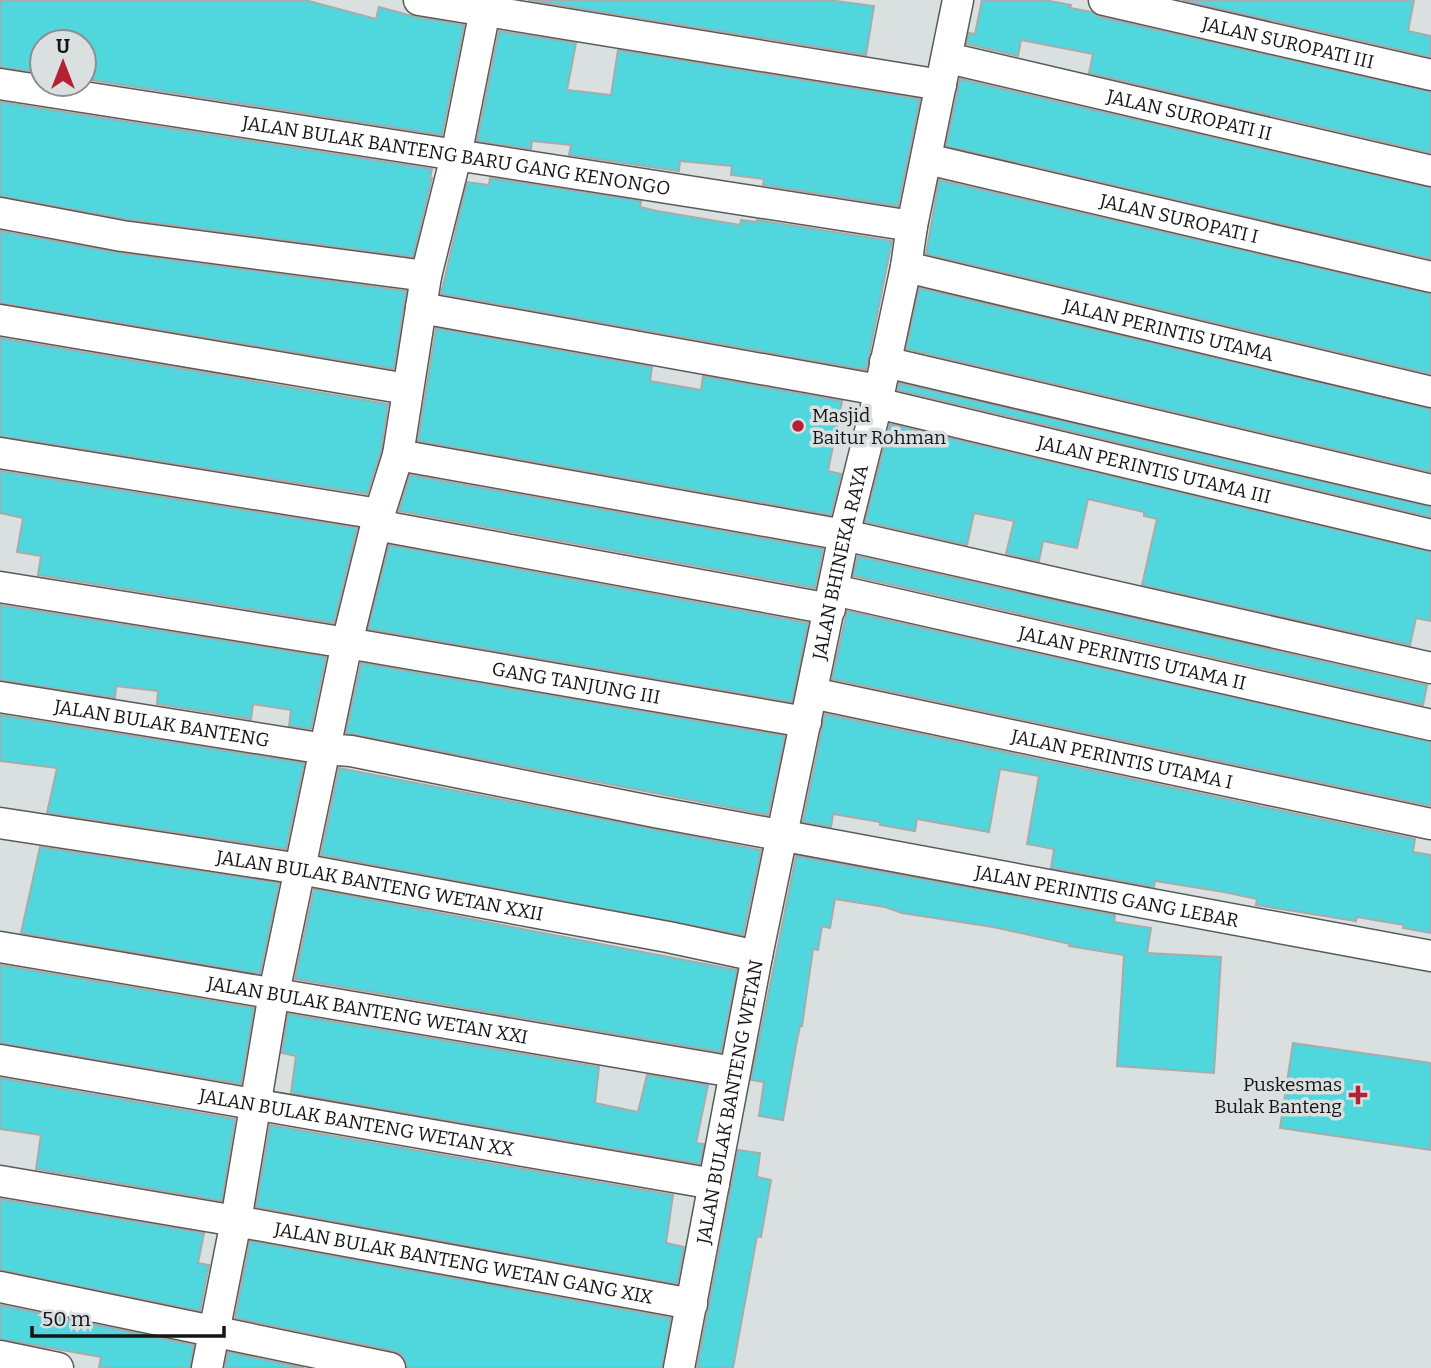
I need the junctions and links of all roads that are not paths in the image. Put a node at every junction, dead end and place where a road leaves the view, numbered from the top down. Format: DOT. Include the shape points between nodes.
graph roads {
  1 [pos="419,0"];
  2 [pos="958,0"];
  3 [pos="1104,0"];
  4 [pos="485,5"];
  5 [pos="944,71"];
  6 [pos="1431,75"];
  7 [pos="0,84"];
  8 [pos="456,156"];
  9 [pos="927,159"];
  10 [pos="1431,171"];
  11 [pos="0,214"];
  12 [pos="912,226"];
  13 [pos="906,267"];
  14 [pos="426,276"];
  15 [pos="1431,277"];
  16 [pos="421,308"];
  17 [pos="0,320"];
  18 [pos="880,385"];
  19 [pos="407,389"];
  20 [pos="1431,392"];
  21 [pos="0,453"];
  22 [pos="398,455"];
  23 [pos="1431,490"];
  24 [pos="377,519"];
  25 [pos="844,535"];
  26 [pos="1431,535"];
  27 [pos="0,587"];
  28 [pos="832,599"];
  29 [pos="347,643"];
  30 [pos="1431,668"];
  31 [pos="812,693"];
  32 [pos="0,697"];
  33 [pos="806,722"];
  34 [pos="1431,724"];
  35 [pos="336,750"];
  36 [pos="0,823"];
  37 [pos="1431,824"];
  38 [pos="783,835"];
  39 [pos="300,869"];
  40 [pos="0,947"];
  41 [pos="757,956"];
  42 [pos="1431,956"];
  43 [pos="274,993"];
  44 [pos="0,1060"];
  45 [pos="734,1072"];
  46 [pos="255,1104"];
  47 [pos="0,1181"];
  48 [pos="713,1184"];
  49 [pos="236,1220"];
  50 [pos="0,1287"];
  51 [pos="692,1304"];
  52 [pos="214,1331"];
  53 [pos="0,1356"];
  54 [pos="58,1368"];
  55 [pos="207,1368"];
  56 [pos="390,1368"];
  57 [pos="679,1368"];
  1 -- 4 [label="street, JALAN SUROPATI II"];
  2 -- 5 [label="street, JALAN BHINEKA RAYA"];
  3 -- 6 [label="street, JALAN SUROPATI III"];
  4 -- 5 [label="street, JALAN SUROPATI II"];
  4 -- 8 [label="street"];
  5 -- 9 [label="street, JALAN BHINEKA RAYA"];
  5 -- 10 [label="street, JALAN SUROPATI II"];
  7 -- 8 [label="street, JALAN BULAK BANTENG BARU GANG KENONGO"];
  8 -- 12 [label="street, JALAN BULAK BANTENG BARU GANG KENONGO"];
  8 -- 14 [label="street"];
  9 -- 12 [label="street, JALAN BHINEKA RAYA"];
  9 -- 15 [label="street, JALAN SUROPATI I"];
  11 -- 14 [label="street" via="122,236"];
  12 -- 13 [label="street, JALAN BHINEKA RAYA"];
  13 -- 18 [label="street, JALAN BHINEKA RAYA"];
  13 -- 20 [label="street, JALAN PERINTIS UTAMA"];
  14 -- 16 [label="street"];
  16 -- 18 [label="street"];
  16 -- 19 [label="street"];
  17 -- 19 [label="street"];
  18 -- 23 [label="street"];
  18 -- 25 [label="street, JALAN BHINEKA RAYA"];
  18 -- 26 [label="street, JALAN PERINTIS UTAMA III"];
  19 -- 22 [label="street"];
  21 -- 24 [label="street, JALAN PERINTIS UTAMA II"];
  22 -- 24 [label="street"];
  22 -- 25 [label="street"];
  24 -- 28 [label="street, JALAN PERINTIS UTAMA II"];
  24 -- 29 [label="street"];
  25 -- 28 [label="street, JALAN BHINEKA RAYA"];
  25 -- 30 [label="street"];
  27 -- 29 [label="street, GANG TANJUNG III"];
  28 -- 31 [label="street, JALAN BHINEKA RAYA"];
  28 -- 34 [label="street, JALAN PERINTIS UTAMA II"];
  29 -- 33 [label="street, GANG TANJUNG III"];
  29 -- 35 [label="street"];
  31 -- 33 [label="street, JALAN BHINEKA RAYA"];
  31 -- 37 [label="street, JALAN PERINTIS UTAMA I"];
  32 -- 35 [label="street, JALAN BULAK BANTENG"];
  33 -- 38 [label="street, JALAN BHINEKA RAYA"];
  35 -- 38 [label="street, JALAN BULAK BANTENG"];
  35 -- 39 [label="street"];
  36 -- 39 [label="street, JALAN BULAK BANTENG WETAN XXII"];
  38 -- 41 [label="street, JALAN BULAK BANTENG WETAN"];
  38 -- 42 [label="street, JALAN PERINTIS GANG LEBAR"];
  39 -- 41 [label="street, JALAN BULAK BANTENG WETAN XXII"];
  39 -- 43 [label="street"];
  40 -- 43 [label="street, JALAN BULAK BANTENG WETAN XXI"];
  41 -- 45 [label="street, JALAN BULAK BANTENG WETAN"];
  43 -- 45 [label="street, JALAN BULAK BANTENG WETAN XXI"];
  43 -- 46 [label="street"];
  44 -- 46 [label="street, JALAN BULAK BANTENG WETAN XX"];
  45 -- 48 [label="street, JALAN BULAK BANTENG WETAN"];
  46 -- 48 [label="street, JALAN BULAK BANTENG WETAN XX"];
  46 -- 49 [label="street"];
  47 -- 49 [label="street, JALAN BULAK BANTENG WETAN GANG XIX"];
  48 -- 51 [label="street, JALAN BULAK BANTENG WETAN"];
  49 -- 51 [label="street, JALAN BULAK BANTENG WETAN GANG XIX"];
  49 -- 52 [label="street"];
  50 -- 52 [label="street"];
  51 -- 57 [label="street, JALAN BULAK BANTENG WETAN"];
  52 -- 55 [label="street"];
  52 -- 56 [label="street"];
  53 -- 54 [label="street"];
}
